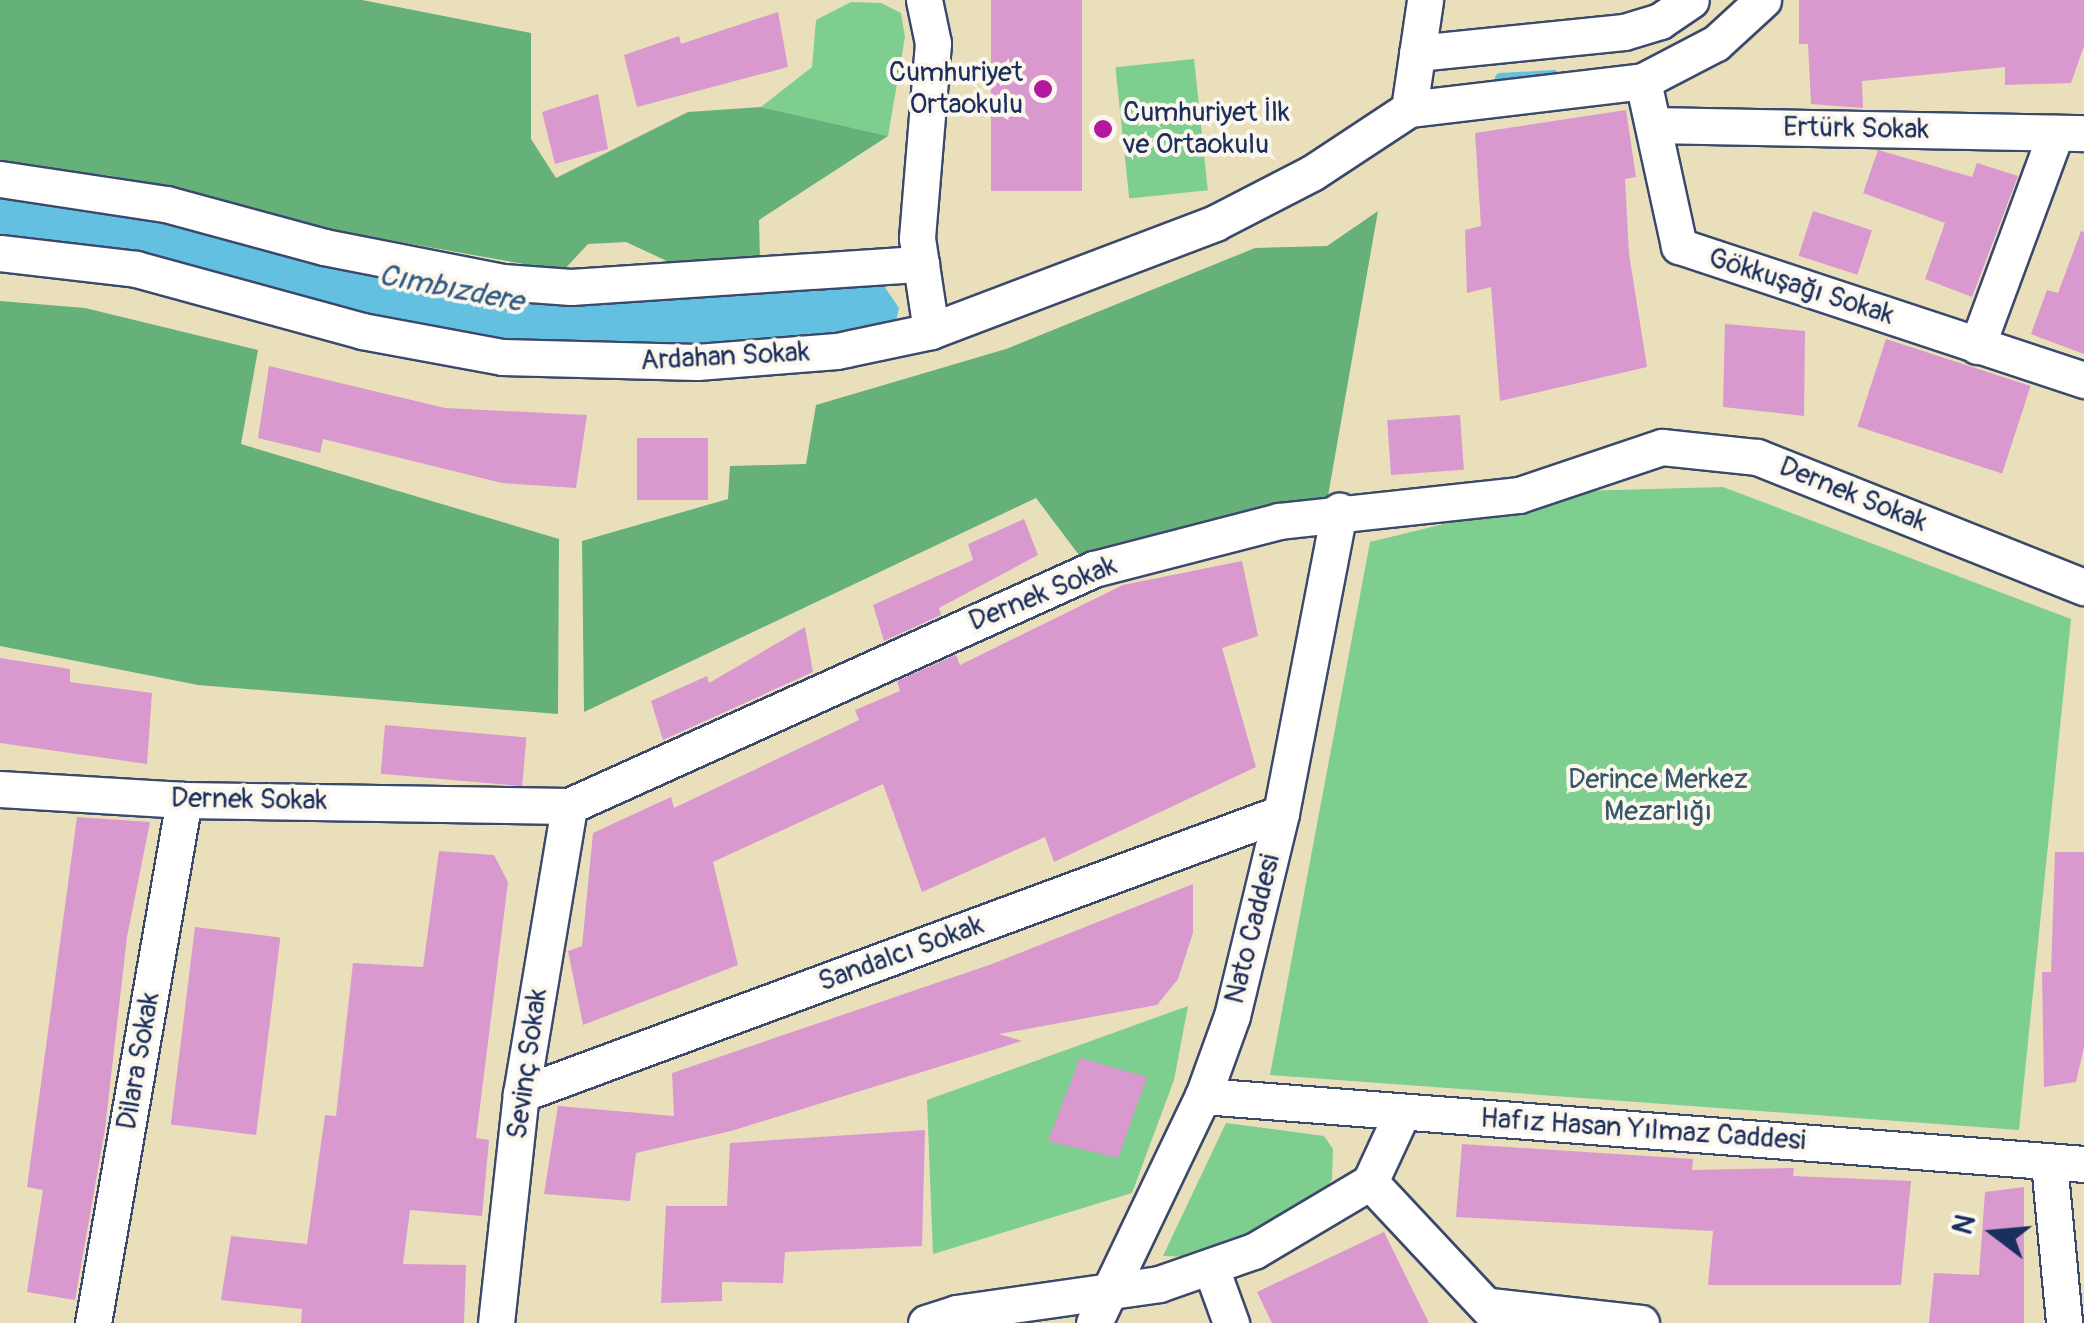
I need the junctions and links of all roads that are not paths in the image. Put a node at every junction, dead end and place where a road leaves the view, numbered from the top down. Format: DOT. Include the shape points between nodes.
graph roads {
  1 [pos="924,0"];
  2 [pos="1425,0"];
  3 [pos="1763,0"];
  4 [pos="1671,6"];
  5 [pos="1417,53"];
  6 [pos="1643,81"];
  7 [pos="1409,109"];
  8 [pos="1656,125"];
  9 [pos="2070,133"];
  10 [pos="0,178"];
  11 [pos="0,254"];
  12 [pos="920,264"];
  13 [pos="931,331"];
  14 [pos="1978,346"];
  15 [pos="2084,380"];
  16 [pos="1339,511"];
  17 [pos="2084,587"];
  18 [pos="0,789"];
  19 [pos="184,800"];
  20 [pos="570,806"];
  21 [pos="1281,813"];
  22 [pos="521,1094"];
  23 [pos="1203,1096"];
  24 [pos="1402,1113"];
  25 [pos="2074,1158"];
  26 [pos="1370,1182"];
  27 [pos="1211,1268"];
  28 [pos="1107,1290"];
  29 [pos="1497,1314"];
  30 [pos="93,1323"];
  31 [pos="496,1323"];
  32 [pos="926,1323"];
  33 [pos="1094,1323"];
  34 [pos="1231,1323"];
  35 [pos="1640,1323"];
  36 [pos="2064,1323"];
  1 -- 12 [label="street" via="933,43 917,180"];
  2 -- 5 [label="street"];
  3 -- 6 [label="street" via="1716,43"];
  4 -- 5 [label="street" via="1624,32"];
  5 -- 7 [label="street"];
  6 -- 7 [label="street"];
  6 -- 8 [label="street, Gökkuşağı Sokak"];
  7 -- 13 [label="street, Ardahan Sokak" via="1312,173 1214,224"];
  8 -- 9 [label="street, Ertürk Sokak"];
  8 -- 14 [label="street, Gökkuşağı Sokak" via="1680,246"];
  9 -- 14 [label="street, Ertürk Sokak"];
  10 -- 12 [label="street" via="151,201 324,246 503,282 571,287"];
  11 -- 13 [label="street, Ardahan Sokak" via="136,268 378,335 502,356 697,362 837,351"];
  12 -- 13 [label="street"];
  14 -- 15 [label="street, Gökkuşağı Sokak"];
  16 -- 17 [label="street, Dernek Sokak" via="1463,505 1519,495 1662,447 1724,450 1788,468"];
  16 -- 20 [label="street, Dernek Sokak" via="1094,570"];
  16 -- 21 [label="street, Nato Caddesi"];
  18 -- 19 [label="street, Dernek Sokak"];
  19 -- 20 [label="street, Dernek Sokak"];
  19 -- 30 [label="street, Dilara Sokak"];
  20 -- 22 [label="street, Sevinç Sokak"];
  21 -- 22 [label="street, Sandalcı Sokak"];
  21 -- 23 [label="street, Nato Caddesi" via="1232,1016"];
  22 -- 31 [label="street, Sevinç Sokak"];
  23 -- 24 [label="street, Hafız Hasan Yılmaz Caddesi"];
  23 -- 28 [label="street, Nato Caddesi"];
  24 -- 25 [label="street, Hafız Hasan Yılmaz Caddesi" via="1593,1111"];
  24 -- 26 [label="street"];
  25 -- 36 [label="street"];
  26 -- 27 [label="street" via="1298,1229"];
  26 -- 29 [label="street"];
  27 -- 28 [label="street"];
  27 -- 34 [label="street"];
  28 -- 32 [label="street"];
  28 -- 33 [label="street, Nato Caddesi"];
  29 -- 35 [label="street"];
}
